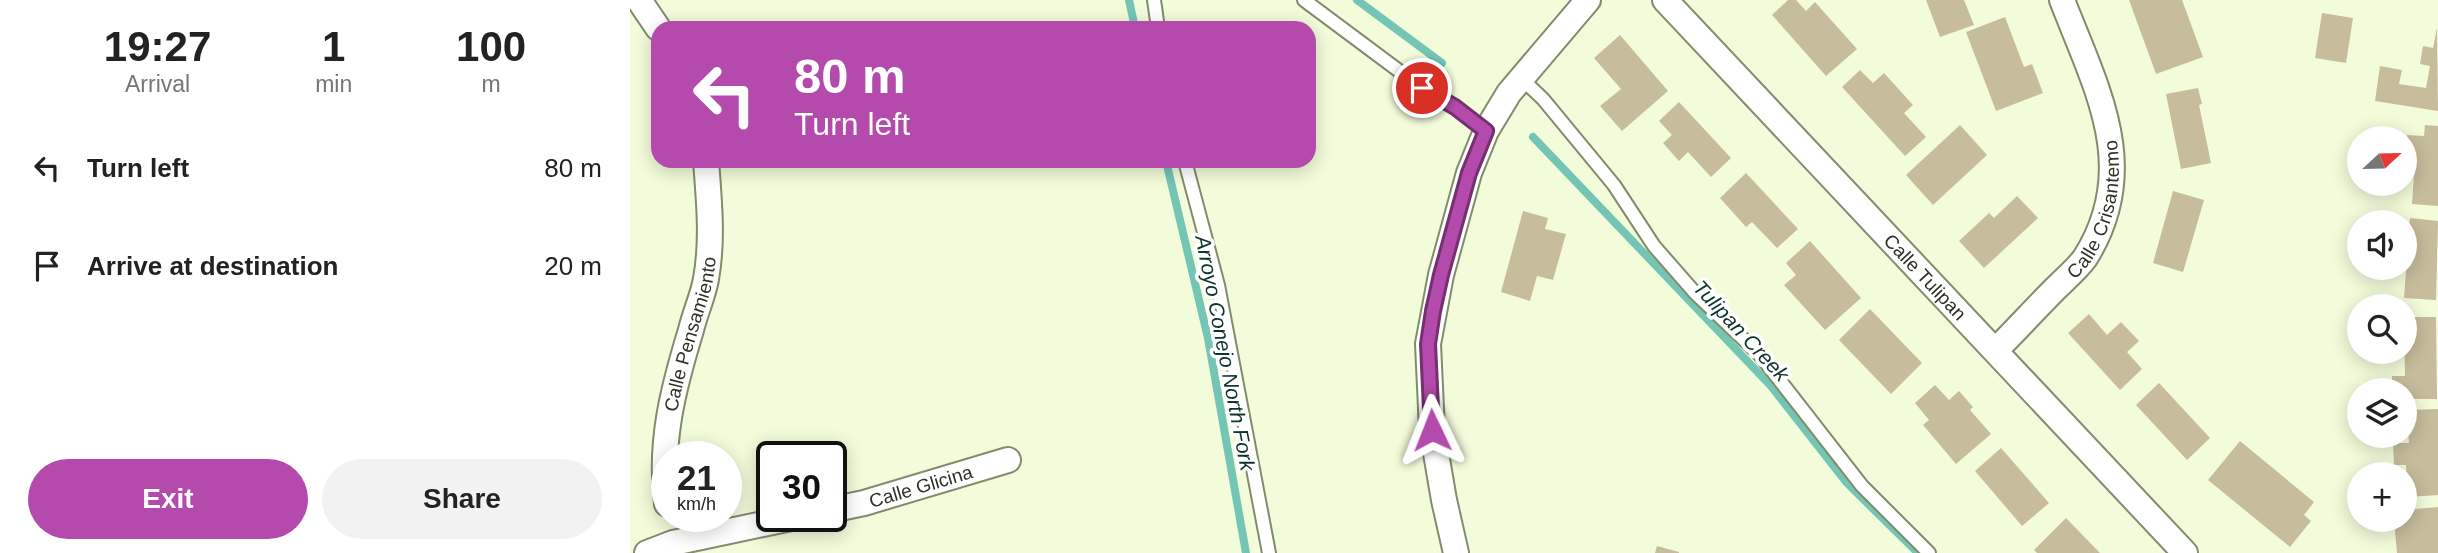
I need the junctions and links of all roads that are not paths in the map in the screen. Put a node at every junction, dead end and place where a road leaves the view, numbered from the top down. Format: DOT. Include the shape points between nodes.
graph roads {
  1 [pos="639,0"];
  2 [pos="1154,0"];
  3 [pos="1304,0"];
  4 [pos="1588,0"];
  5 [pos="1665,0"];
  6 [pos="2062,0"];
  7 [pos="653,21"];
  8 [pos="1157,21"];
  9 [pos="1521,78"];
  10 [pos="1486,131"];
  11 [pos="707,168"];
  12 [pos="1187,168"];
  13 [pos="1996,350"];
  14 [pos="665,441"];
  15 [pos="1008,460"];
  16 [pos="847,507"];
  17 [pos="756,527"];
  18 [pos="675,548"];
  19 [pos="647,553"];
  20 [pos="1269,553"];
  21 [pos="1455,553"];
  22 [pos="1929,553"];
  23 [pos="2185,553"];
  1 -- 7 [label="street"];
  2 -- 8 [label="lane"];
  3 -- 10 [label="lane"];
  4 -- 9 [label="street"];
  5 -- 13 [label="street, Calle Tulipan"];
  6 -- 13 [label="street, Calle Crisantemo" via="2106,112 2112,183 2103,221 2084,260"];
  9 -- 10 [label="street"];
  9 -- 22 [label="lane" via="1615,185 1654,246 1760,355 1862,486"];
  10 -- 21 [label="street" via="1469,173 1441,275 1428,344 1432,430"];
  11 -- 14 [label="street, Calle Pensamiento" via="710,251 706,281"];
  12 -- 20 [label="lane" via="1218,285"];
  13 -- 23 [label="street, Calle Tulipan"];
  15 -- 16 [label="street, Calle Glicina"];
  17 -- 18 [label="street"];
  18 -- 19 [label="street"];
}
